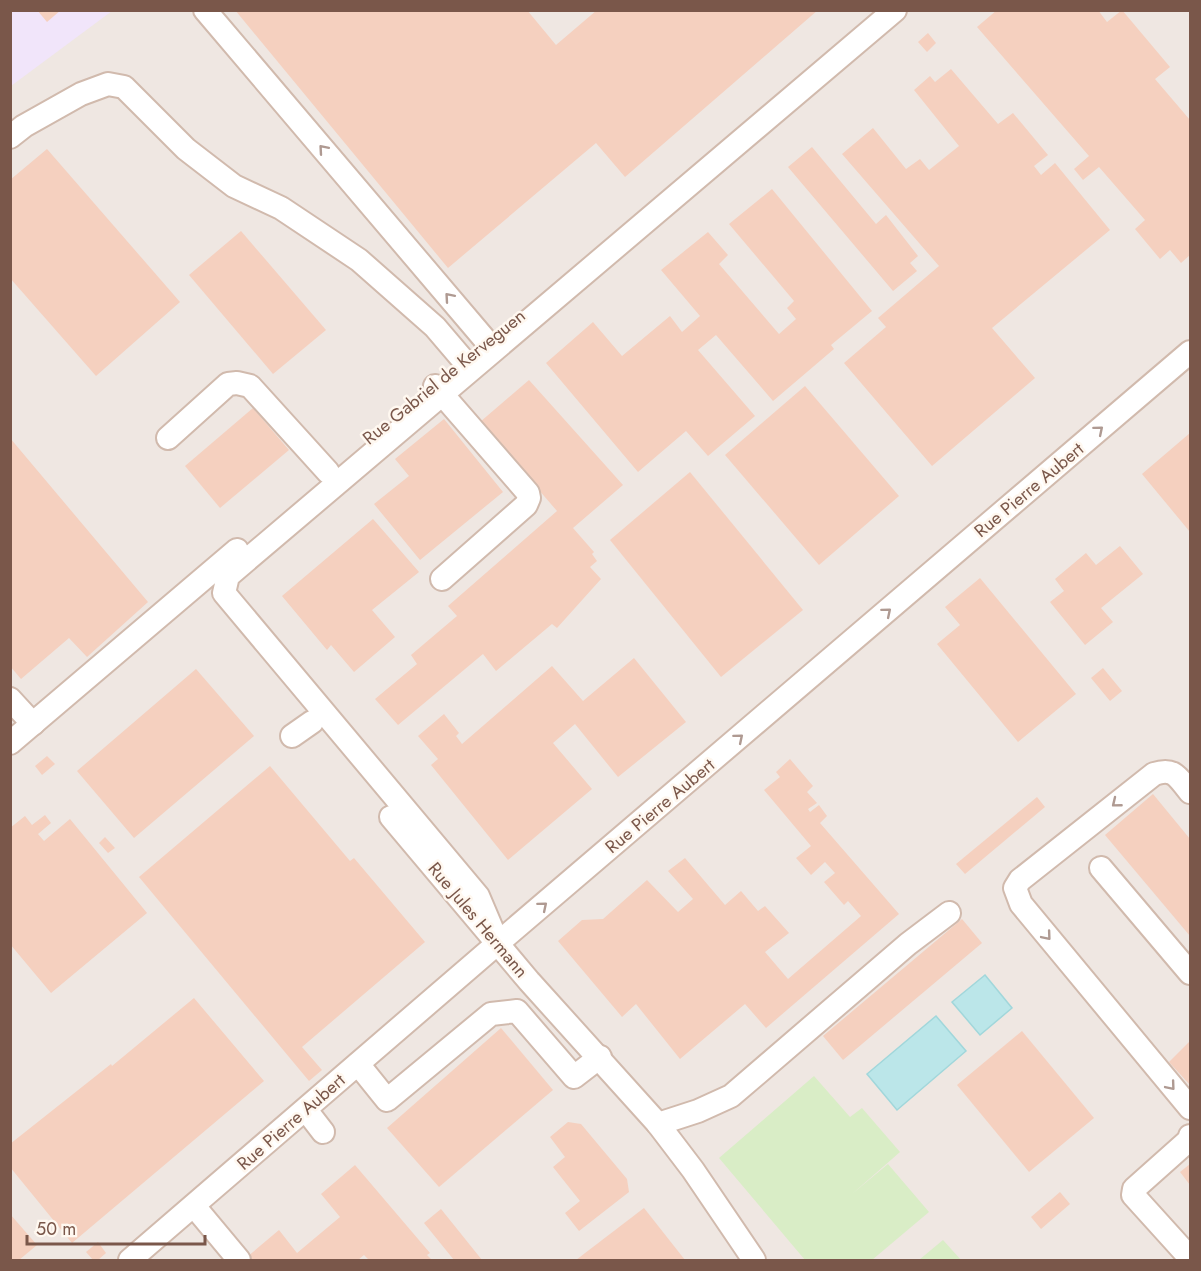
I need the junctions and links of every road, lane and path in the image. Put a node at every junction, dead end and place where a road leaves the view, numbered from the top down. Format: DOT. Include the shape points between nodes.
graph roads {
  1 [pos="205,10"];
  2 [pos="878,10"];
  3 [pos="895,10"];
  4 [pos="10,137"];
  5 [pos="488,342"];
  6 [pos="1191,352"];
  7 [pos="464,361"];
  8 [pos="438,390"];
  9 [pos="168,438"];
  10 [pos="328,472"];
  11 [pos="442,579"];
  12 [pos="200,582"];
  13 [pos="10,699"];
  14 [pos="312,722"];
  15 [pos="33,724"];
  16 [pos="292,736"];
  17 [pos="10,743"];
  18 [pos="1191,792"];
  19 [pos="1101,868"];
  20 [pos="949,913"];
  21 [pos="498,943"];
  22 [pos="1191,973"];
  23 [pos="600,1057"];
  24 [pos="358,1064"];
  25 [pos="1191,1108"];
  26 [pos="306,1110"];
  27 [pos="658,1124"];
  28 [pos="323,1132"];
  29 [pos="1191,1136"];
  30 [pos="194,1206"];
  31 [pos="1191,1258"];
  32 [pos="130,1260"];
  33 [pos="239,1260"];
  34 [pos="754,1260"];
  5 -- 1 [label="street, one-way"];
  2 -- 5 [label="street, Rue Gabriel de Kerveguen"];
  3 -- 8 [label="street"];
  4 -- 7 [label="street" via="81,94 108,84 124,87 186,149 234,186 281,208 359,260 435,327"];
  5 -- 7 [label="street, Rue Gabriel de Kerveguen"];
  21 -- 6 [label="street, Rue Pierre Aubert, one-way"];
  7 -- 8 [label="street, Rue Gabriel de Kerveguen"];
  8 -- 10 [label="street, Rue Gabriel de Kerveguen"];
  8 -- 11 [label="street" via="529,498 526,505"];
  8 -- 21 [label="street" via="228,576 224,593 478,896"];
  9 -- 10 [label="street" via="228,384 237,382 250,386"];
  10 -- 12 [label="street, Rue Gabriel de Kerveguen"];
  12 -- 14 [label="street, Rue Jules Hermann"];
  12 -- 15 [label="street, Rue Gabriel de Kerveguen"];
  13 -- 15 [label="street"];
  14 -- 16 [label="street"];
  14 -- 21 [label="street, Rue Jules Hermann"];
  15 -- 17 [label="street, Rue Gabriel de Kerveguen"];
  18 -- 25 [label="street, one-way" via="1174,772 1154,774 1014,888 1021,904"];
  19 -- 22 [label="street"];
  20 -- 27 [label="street" via="731,1096"];
  21 -- 23 [label="street, Rue Jules Hermann"];
  21 -- 24 [label="street, Rue Pierre Aubert"];
  23 -- 24 [label="street" via="574,1077 517,1011 491,1014 387,1100"];
  23 -- 27 [label="street, Rue Jules Hermann"];
  24 -- 26 [label="street, Rue Pierre Aubert"];
  26 -- 28 [label="street"];
  26 -- 30 [label="street, Rue Pierre Aubert"];
  27 -- 34 [label="street, Rue Jules Hermann"];
  29 -- 31 [label="street" via="1134,1189 1133,1196"];
  30 -- 32 [label="street, Rue Pierre Aubert"];
  30 -- 33 [label="street"];
}
